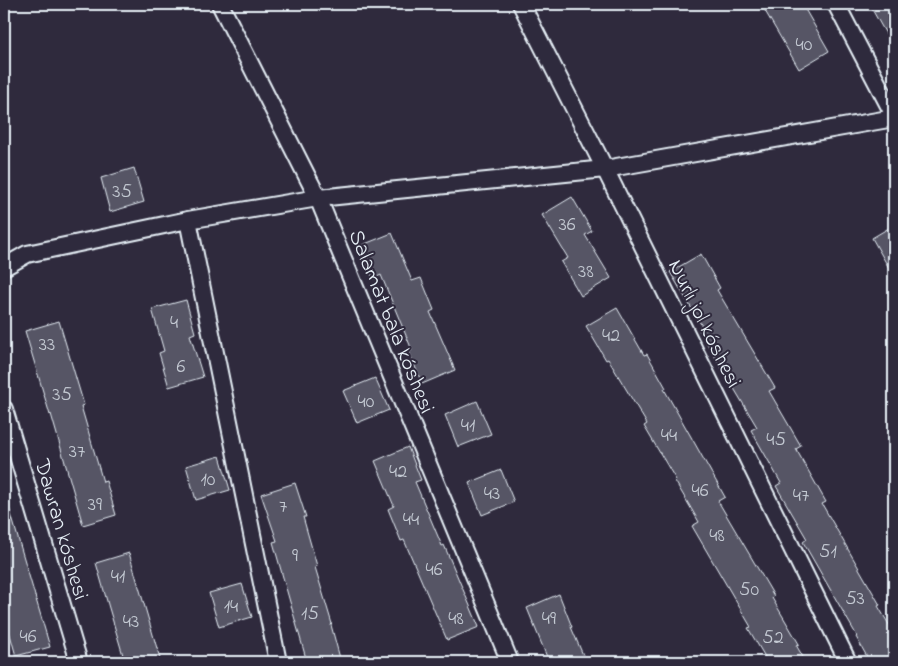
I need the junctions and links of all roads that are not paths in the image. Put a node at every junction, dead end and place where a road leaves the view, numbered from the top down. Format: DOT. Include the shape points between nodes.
graph roads {
  1 [pos="220,4"];
  2 [pos="521,4"];
  3 [pos="836,4"];
  4 [pos="894,116"];
  5 [pos="605,170"];
  6 [pos="318,198"];
  7 [pos="188,220"];
  8 [pos="4,267"];
  9 [pos="4,408"];
  10 [pos="78,662"];
  11 [pos="278,662"];
  12 [pos="510,662"];
  13 [pos="848,662"];
  1 -- 6 [label="street, Salamat bala kóshesi"];
  2 -- 5 [label="street, Nurlı jol kóshesi"];
  3 -- 4 [label="street"];
  4 -- 5 [label="street"];
  5 -- 6 [label="street"];
  5 -- 13 [label="street, Nurlı jol kóshesi"];
  6 -- 7 [label="street"];
  6 -- 12 [label="street, Salamat bala kóshesi"];
  7 -- 8 [label="street" via="27,254"];
  7 -- 11 [label="street"];
  9 -- 10 [label="street, Dawran kóshesi"];
}
